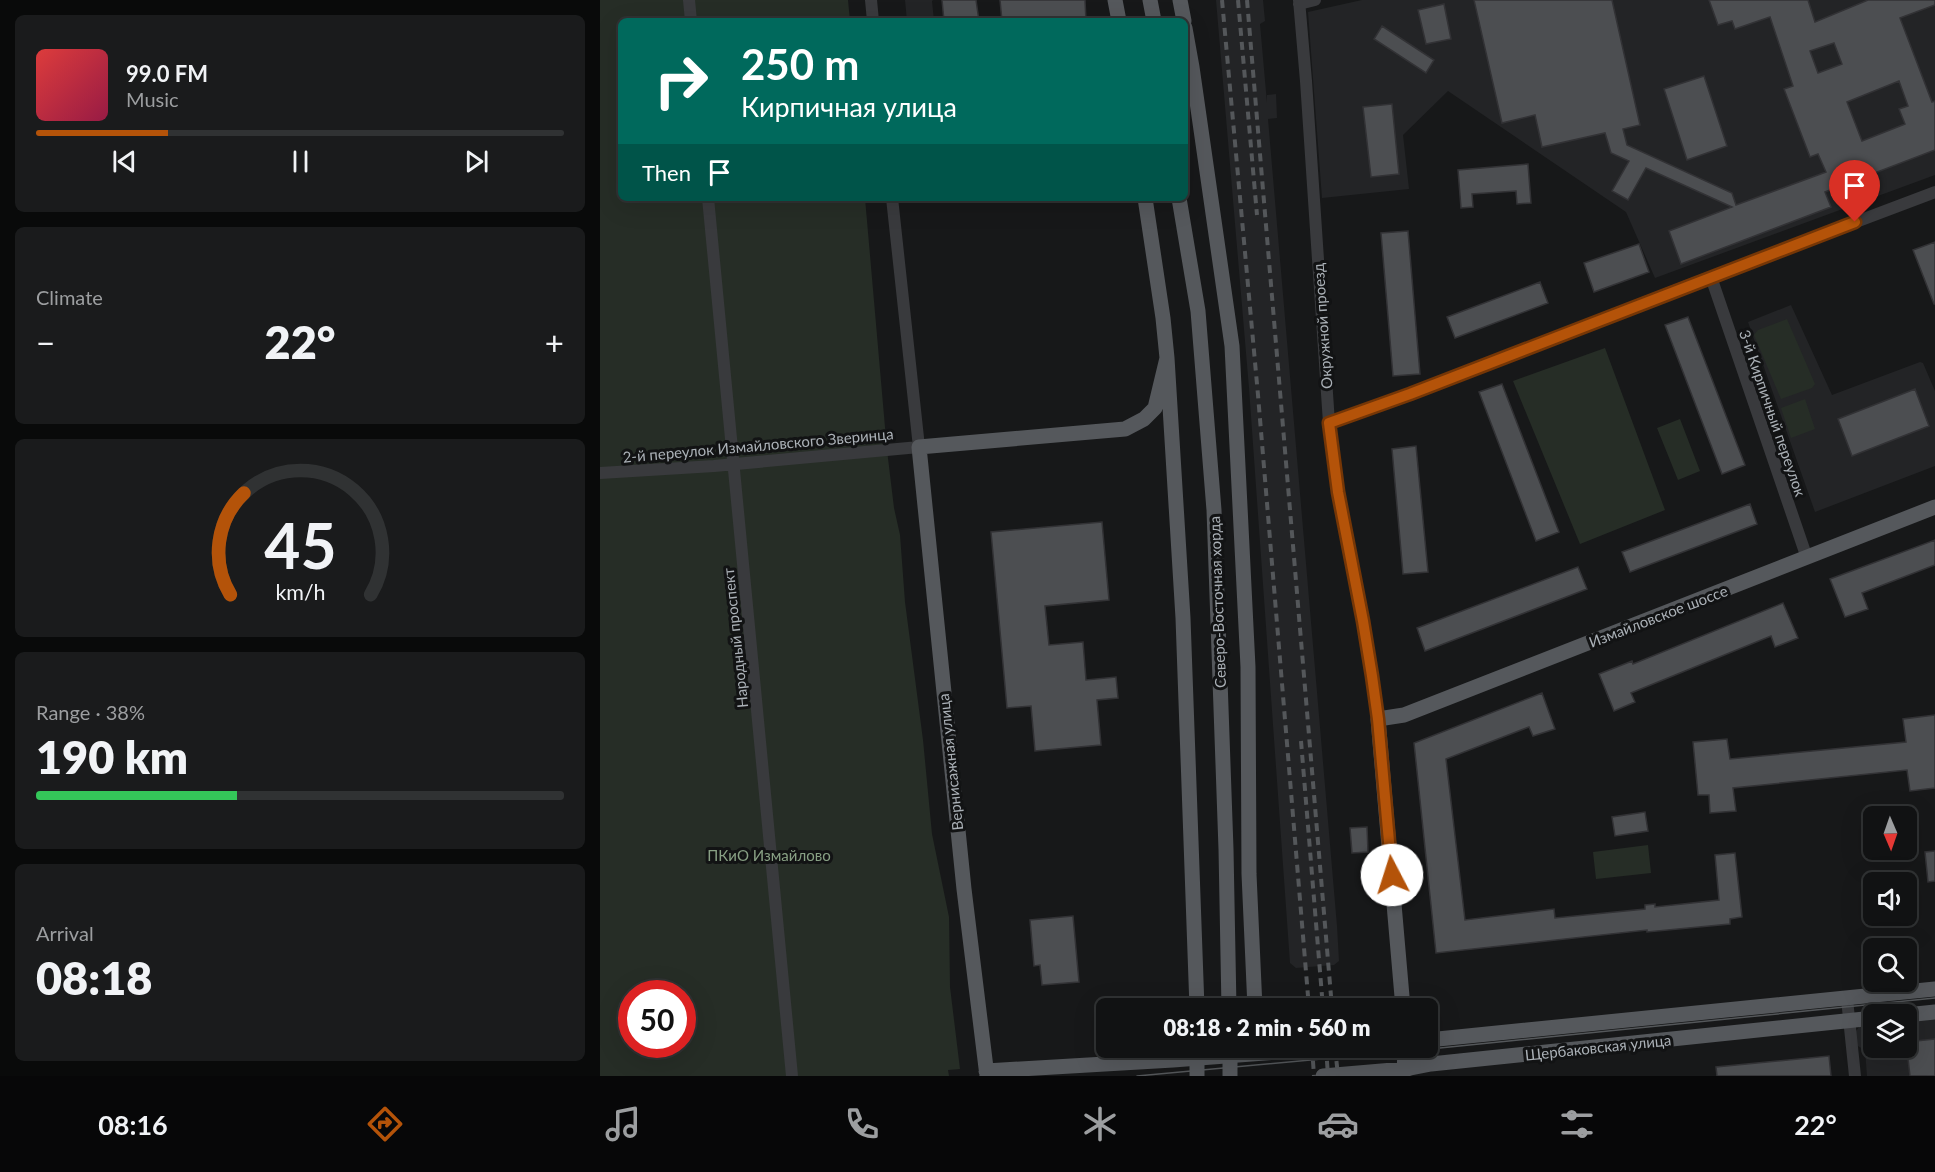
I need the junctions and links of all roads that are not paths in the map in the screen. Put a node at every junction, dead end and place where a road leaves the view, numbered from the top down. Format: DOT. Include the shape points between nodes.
graph roads {
  1 [pos="689,0"];
  2 [pos="871,0"];
  3 [pos="1115,0"];
  4 [pos="1150,0"];
  5 [pos="1180,0"];
  6 [pos="1315,0"];
  7 [pos="1299,2"];
  8 [pos="691,18"];
  9 [pos="873,18"];
  10 [pos="1118,18"];
  11 [pos="1153,18"];
  12 [pos="1183,18"];
  13 [pos="1188,48"];
  14 [pos="1935,192"];
  15 [pos="708,201"];
  16 [pos="892,201"];
  17 [pos="1144,201"];
  18 [pos="1180,201"];
  19 [pos="1711,277"];
  20 [pos="1167,358"];
  21 [pos="1329,423"];
  22 [pos="919,447"];
  23 [pos="733,464"];
  24 [pos="600,473"];
  25 [pos="1935,507"];
  26 [pos="1807,558"];
  27 [pos="1378,719"];
  28 [pos="1935,989"];
  29 [pos="1197,998"];
  30 [pos="1229,998"];
  31 [pos="1255,998"];
  32 [pos="1402,998"];
  33 [pos="1846,999"];
  34 [pos="1935,1012"];
  35 [pos="1917,1014"];
  36 [pos="1863,1019"];
  37 [pos="1849,1021"];
  38 [pos="1438,1039"];
  39 [pos="1197,1058"];
  40 [pos="1202,1058"];
  41 [pos="1230,1058"];
  42 [pos="1404,1072"];
  43 [pos="987,1073"];
  44 [pos="792,1076"];
  45 [pos="1197,1076"];
  46 [pos="1230,1076"];
  47 [pos="1323,1076"];
  48 [pos="1855,1076"];
  1 -- 8 [label="street"];
  2 -- 9 [label="street"];
  3 -- 10 [label="main road"];
  4 -- 11 [label="main road"];
  5 -- 12 [label="main road"];
  6 -- 7 [label="street"];
  7 -- 21 [label="street, Окружной проезд"];
  13 -- 31 [label="main road" via="1232,356 1248,667 1249,874"];
  14 -- 19 [label="street"];
  15 -- 23 [label="street, Народный проспект"];
  16 -- 22 [label="street"];
  17 -- 20 [label="main road"];
  18 -- 30 [label="main road, Северо-Восточная хорда" via="1198,311 1214,510"];
  19 -- 21 [label="street"];
  19 -- 26 [label="street, 3-й Кирпичный переулок"];
  20 -- 22 [label="main road" via="1155,408 1125,429"];
  20 -- 29 [label="main road" via="1183,618"];
  21 -- 27 [label="street, Окружной проезд"];
  22 -- 23 [label="street, 2-й переулок Измайловского Зверинца"];
  22 -- 43 [label="main road, Вернисажная улица"];
  23 -- 24 [label="street, 2-й переулок Измайловского Зверинца"];
  23 -- 44 [label="street, Народный проспект"];
  25 -- 26 [label="main road, Измайловское шоссе"];
  26 -- 27 [label="main road, Измайловское шоссе" via="1404,716"];
  27 -- 32 [label="main road, Окружной проезд"];
  28 -- 33 [label="main road, Щербаковская улица"];
  33 -- 37 [label="street"];
  33 -- 38 [label="main road, Щербаковская улица"];
  34 -- 35 [label="main road"];
  36 -- 37 [label="main road, Щербаковская улица"];
  37 -- 42 [label="main road, Щербаковская улица" via="1473,1060"];
  37 -- 48 [label="street"];
  39 -- 45 [label="main road, bridge"];
  40 -- 43 [label="main road"];
  41 -- 46 [label="main road, bridge"];
  42 -- 47 [label="main road, Щербаковская улица"];
}
